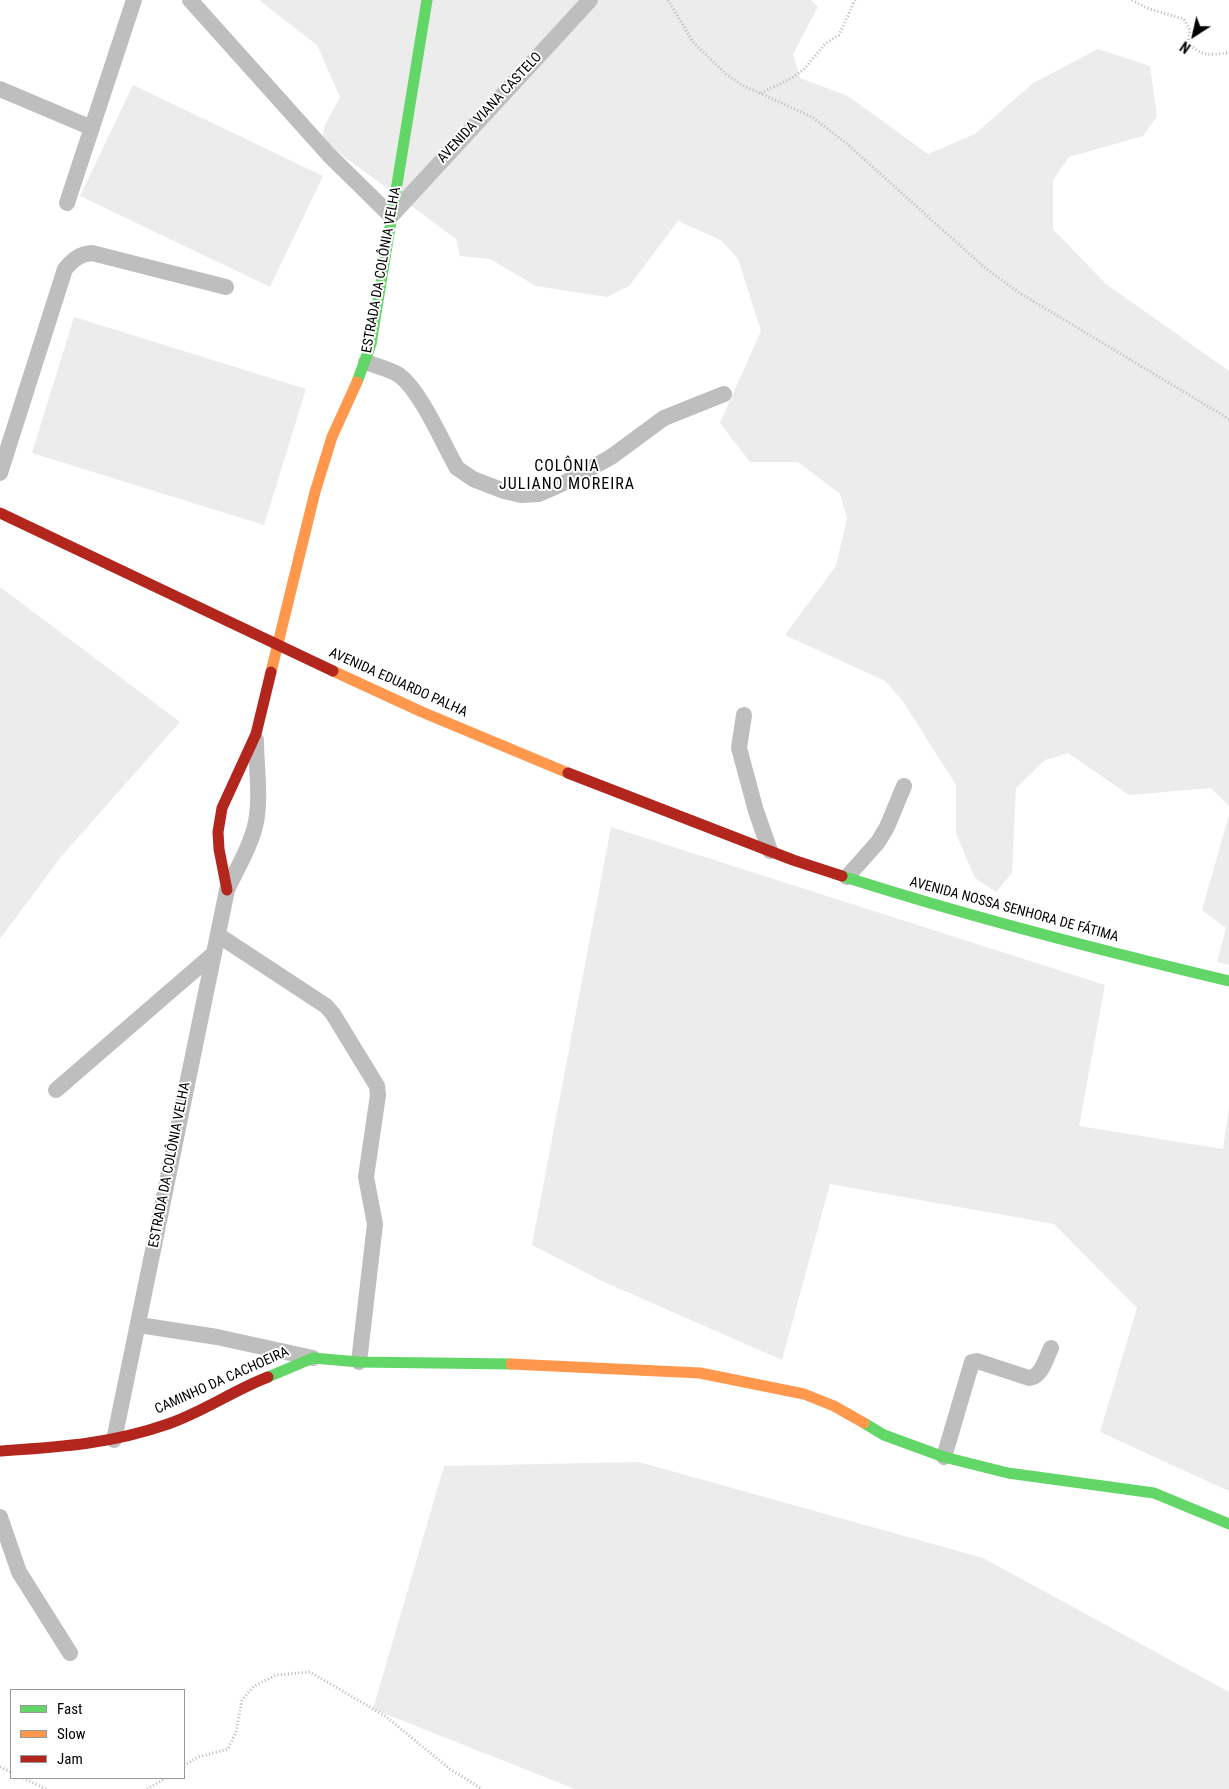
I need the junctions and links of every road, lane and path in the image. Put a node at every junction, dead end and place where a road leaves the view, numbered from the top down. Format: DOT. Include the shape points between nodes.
graph roads {
  1 [pos="134,0"];
  2 [pos="190,0"];
  3 [pos="427,0"];
  4 [pos="590,0"];
  5 [pos="668,0"];
  6 [pos="855,0"];
  7 [pos="1132,0"];
  8 [pos="1229,53"];
  9 [pos="0,89"];
  10 [pos="761,93"];
  11 [pos="92,128"];
  12 [pos="67,203"];
  13 [pos="391,216"];
  14 [pos="226,287"];
  15 [pos="366,362"];
  16 [pos="724,394"];
  17 [pos="1229,419"];
  18 [pos="0,473"];
  19 [pos="0,513"];
  20 [pos="277,645"];
  21 [pos="744,715"];
  22 [pos="256,734"];
  23 [pos="904,786"];
  24 [pos="770,851"];
  25 [pos="793,860"];
  26 [pos="847,876"];
  27 [pos="227,890"];
  28 [pos="218,935"];
  29 [pos="212,956"];
  30 [pos="1229,981"];
  31 [pos="56,1090"];
  32 [pos="139,1325"];
  33 [pos="1051,1348"];
  34 [pos="313,1358"];
  35 [pos="351,1361"];
  36 [pos="114,1440"];
  37 [pos="0,1451"];
  38 [pos="944,1457"];
  39 [pos="0,1517"];
  40 [pos="1229,1524"];
  41 [pos="70,1653"];
  42 [pos="185,1765"];
  43 [pos="25,1779"];
  44 [pos="164,1779"];
  45 [pos="46,1789"];
  46 [pos="147,1789"];
  47 [pos="482,1789"];
  1 -- 11 [label="street"];
  2 -- 13 [label="street" via="330,155"];
  3 -- 13 [label="street, ESTRADA DA COLÔNIA VELHA"];
  4 -- 13 [label="street, AVENIDA VIANA CASTELO"];
  5 -- 10 [label="path" via="693,42 726,74"];
  6 -- 10 [label="path" via="839,35 825,44 808,66"];
  7 -- 8 [label="path" via="1149,9 1184,19 1190,30 1188,42 1197,53"];
  9 -- 11 [label="street"];
  10 -- 17 [label="path" via="812,117 825,127 984,267 1018,292"];
  11 -- 12 [label="street"];
  13 -- 15 [label="street, ESTRADA DA COLÔNIA VELHA"];
  14 -- 18 [label="street" via="92,253 74,258 65,269"];
  15 -- 16 [label="street" via="398,375 406,382 463,474 521,495 540,494 564,483 611,457 664,418"];
  15 -- 20 [label="street, ESTRADA DA COLÔNIA VELHA" via="332,437 317,483"];
  19 -- 20 [label="street, AVENIDA EDUARDO PALHA"];
  20 -- 22 [label="street, ESTRADA DA COLÔNIA VELHA"];
  20 -- 24 [label="street, AVENIDA EDUARDO PALHA" via="422,712 539,761"];
  21 -- 24 [label="street" via="739,748"];
  22 -- 27 [label="street, ESTRADA DA COLÔNIA VELHA" via="256,821"];
  22 -- 27 [label="street, ESTRADA DA COLÔNIA VELHA" via="222,808 219,849"];
  23 -- 26 [label="street" via="878,842"];
  24 -- 25 [label="street, AVENIDA EDUARDO PALHA"];
  25 -- 26 [label="street, AVENIDA NOSSA SENHORA DE FÁTIMA"];
  26 -- 30 [label="street, AVENIDA NOSSA SENHORA DE FÁTIMA" via="944,909"];
  27 -- 28 [label="street, ESTRADA DA COLÔNIA VELHA"];
  28 -- 29 [label="street, ESTRADA DA COLÔNIA VELHA"];
  28 -- 35 [label="street" via="326,1006 377,1086 366,1177 375,1224"];
  29 -- 31 [label="street"];
  29 -- 32 [label="street, ESTRADA DA COLÔNIA VELHA"];
  32 -- 34 [label="street" via="217,1337"];
  32 -- 36 [label="street, ESTRADA DA COLÔNIA VELHA"];
  33 -- 38 [label="street" via="1034,1378 972,1362"];
  34 -- 35 [label="street, CAMINHO DA CACHOEIRA"];
  34 -- 36 [label="street, CAMINHO DA CACHOEIRA" via="190,1415"];
  35 -- 38 [label="street, CAMINHO DA CACHOEIRA" via="559,1365 700,1373 804,1394 834,1406 884,1435"];
  36 -- 37 [label="street, CAMINHO DA CACHOEIRA"];
  38 -- 40 [label="street, CAMINHO DA CACHOEIRA" via="1008,1473 1154,1494"];
  39 -- 41 [label="street" via="20,1572"];
  42 -- 47 [label="path" via="198,1757 228,1749 236,1732 242,1700 254,1686 276,1675 310,1672 385,1716 450,1769"];
  43 -- 45 [label="path"];
  44 -- 46 [label="path"];
}
